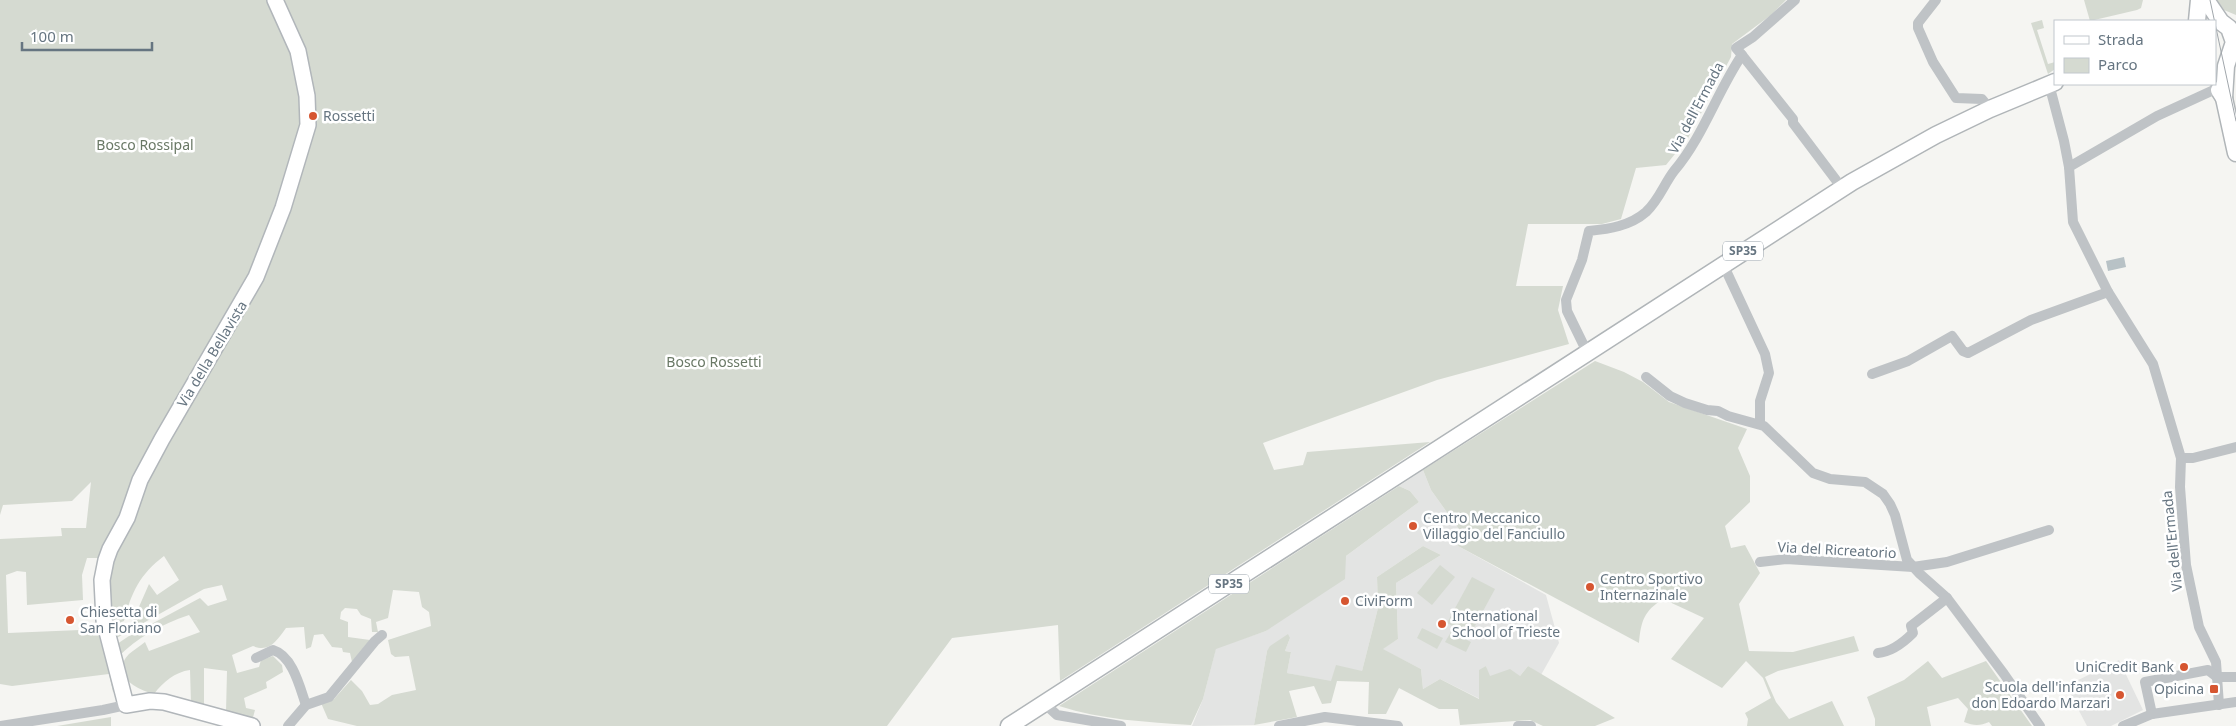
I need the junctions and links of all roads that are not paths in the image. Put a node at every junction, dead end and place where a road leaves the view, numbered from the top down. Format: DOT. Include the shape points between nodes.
graph roads {
  1 [pos="275,0"];
  2 [pos="1795,0"];
  3 [pos="1936,0"];
  4 [pos="2199,0"];
  5 [pos="2206,0"];
  6 [pos="2197,20"];
  7 [pos="2227,24"];
  8 [pos="1742,55"];
  9 [pos="2228,57"];
  10 [pos="2052,83"];
  11 [pos="2219,89"];
  12 [pos="1990,109"];
  13 [pos="2236,153"];
  14 [pos="2069,167"];
  15 [pos="1842,188"];
  16 [pos="1723,264"];
  17 [pos="2108,292"];
  18 [pos="1587,352"];
  19 [pos="1872,374"];
  20 [pos="1646,377"];
  21 [pos="1760,424"];
  22 [pos="2236,447"];
  23 [pos="2181,458"];
  24 [pos="2049,530"];
  25 [pos="1760,562"];
  26 [pos="1913,567"];
  27 [pos="1947,598"];
  28 [pos="382,635"];
  29 [pos="1878,653"];
  30 [pos="256,658"];
  31 [pos="2217,677"];
  32 [pos="2236,677"];
  33 [pos="2236,702"];
  34 [pos="1044,703"];
  35 [pos="126,705"];
  36 [pos="306,705"];
  37 [pos="2219,705"];
  38 [pos="2152,714"];
  39 [pos="0,726"];
  40 [pos="252,726"];
  41 [pos="288,726"];
  42 [pos="1009,726"];
  43 [pos="1121,726"];
  44 [pos="1279,726"];
  45 [pos="1398,726"];
  46 [pos="1518,726"];
  47 [pos="1531,726"];
  48 [pos="2040,726"];
  49 [pos="2123,726"];
  1 -- 35 [label="street, Via della Bellavista" via="298,50 307,96 308,125 283,208 256,276 140,480 130,510 106,560 102,580 104,620"];
  2 -- 8 [label="street, Via dell'Ermada" via="1736,48"];
  3 -- 12 [label="street" via="1918,22 1933,62 1956,98 1982,99"];
  4 -- 6 [label="main road"];
  5 -- 7 [label="main road"];
  7 -- 9 [label="main road" via="2234,42"];
  8 -- 15 [label="street, Via dell'Ermada"];
  8 -- 18 [label="street, Via dell'Ermada" via="1725,80 1689,152 1654,203 1630,222 1588,231 1582,260 1566,300 1566,311"];
  9 -- 11 [label="main road"];
  10 -- 12 [label="main road, SP35"];
  10 -- 14 [label="street, Via dell'Ermada"];
  11 -- 13 [label="main road"];
  11 -- 14 [label="street" via="2157,116"];
  12 -- 15 [label="main road, SP35" via="1897,155"];
  14 -- 17 [label="street, Via dell'Ermada" via="2073,222"];
  15 -- 16 [label="main road, SP35"];
  16 -- 18 [label="main road, SP35"];
  16 -- 21 [label="street" via="1765,354 1769,372 1761,395"];
  17 -- 19 [label="street" via="2031,320 1968,353 1952,336 1908,361"];
  17 -- 23 [label="street, Via dell'Ermada" via="2154,364"];
  18 -- 34 [label="main road, SP35"];
  20 -- 21 [label="street, Via del Ricreatorio" via="1670,396 1684,402"];
  21 -- 26 [label="street, Via del Ricreatorio" via="1813,473 1830,479 1865,482 1883,494 1890,504 1907,560"];
  22 -- 23 [label="street"];
  23 -- 31 [label="street, Via dell'Ermada" via="2180,495 2186,565 2199,627 2216,662"];
  24 -- 26 [label="street, Via del Ricreatorio" via="1947,562"];
  25 -- 26 [label="street, Via del Ricreatorio" via="1794,559"];
  26 -- 27 [label="street, Via del Ricreatorio"];
  27 -- 29 [label="street" via="1911,626 1913,633 1909,637 1887,652"];
  27 -- 48 [label="street, Via del Ricreatorio"];
  28 -- 36 [label="street" via="329,697"];
  30 -- 36 [label="street" via="273,650 278,652 296,676"];
  31 -- 32 [label="street"];
  31 -- 37 [label="street, Via dell'Ermada"];
  31 -- 38 [label="street" via="2208,670 2145,682"];
  33 -- 37 [label="street"];
  34 -- 42 [label="main road, SP35"];
  34 -- 43 [label="street" via="1057,715"];
  35 -- 39 [label="street"];
  35 -- 40 [label="street" via="164,702"];
  36 -- 41 [label="street"];
  37 -- 38 [label="street"];
  38 -- 49 [label="street"];
  44 -- 45 [label="street" via="1325,718"];
  46 -- 47 [label="street"];
}
